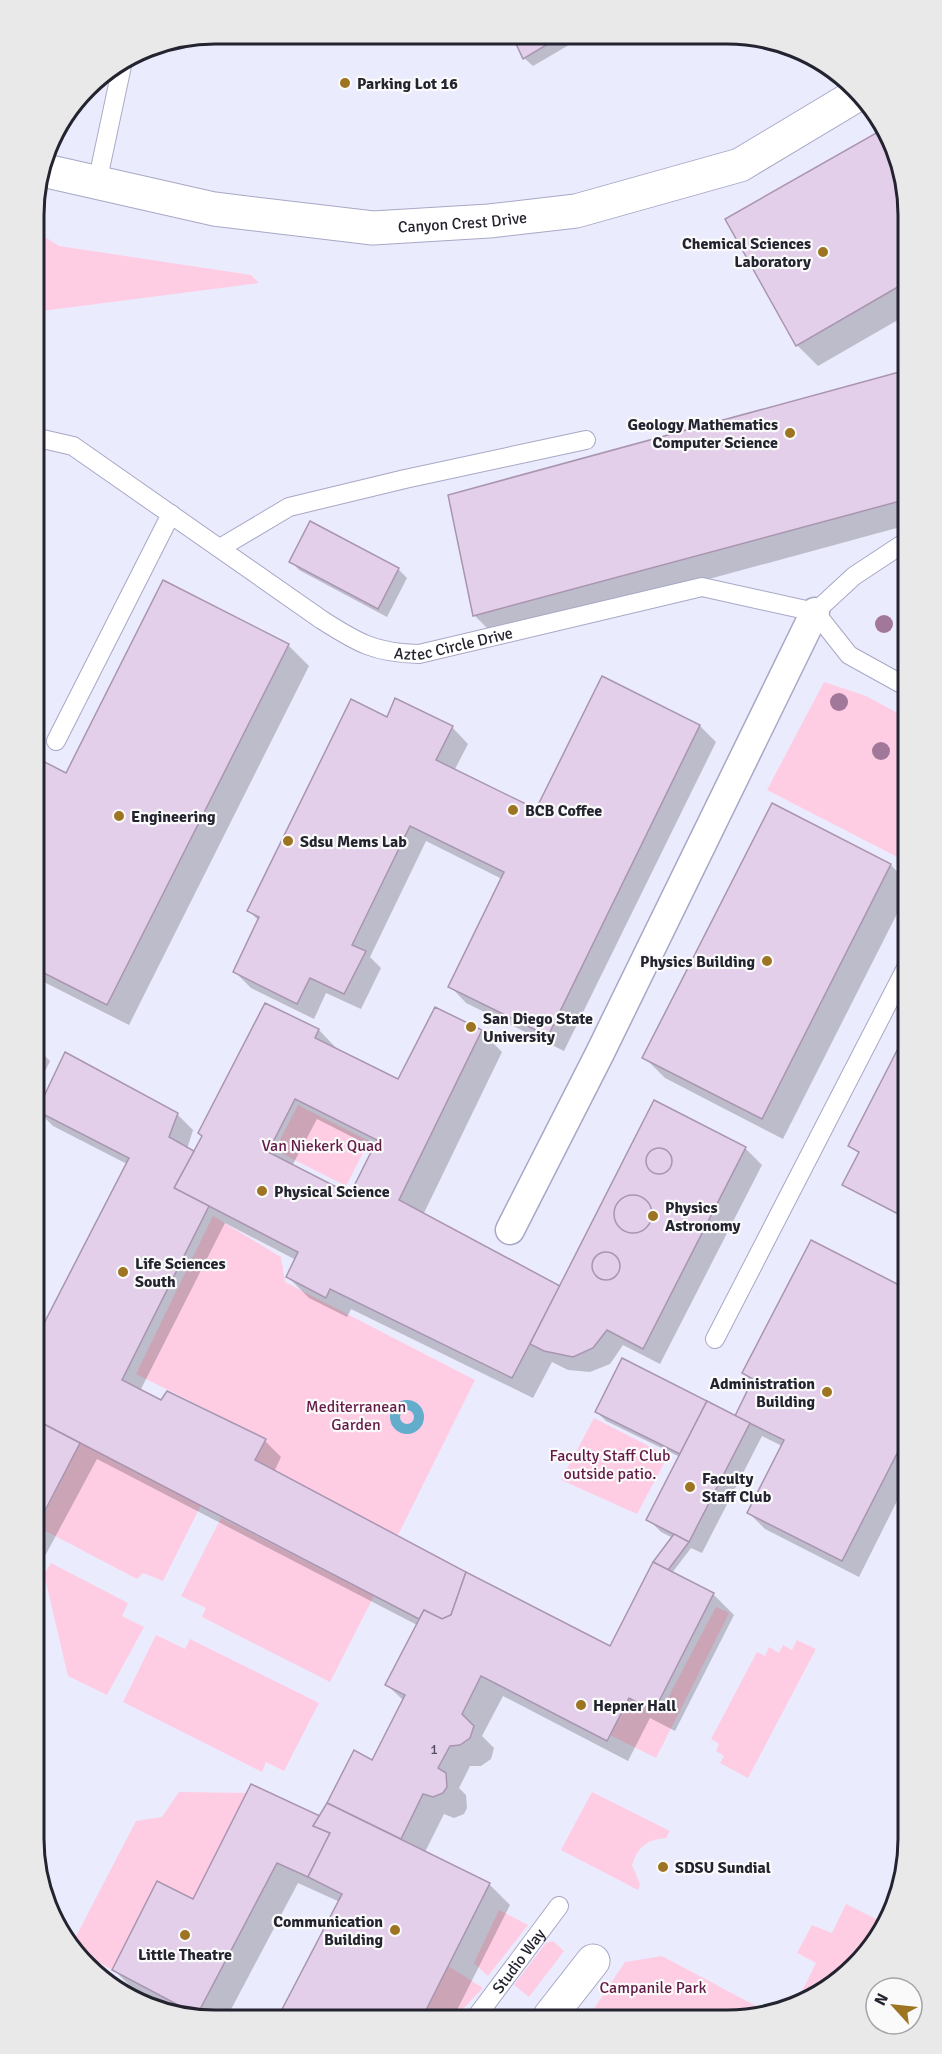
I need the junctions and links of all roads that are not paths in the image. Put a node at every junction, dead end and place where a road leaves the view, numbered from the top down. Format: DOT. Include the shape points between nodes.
graph roads {
  1 [pos="121,71"];
  2 [pos="852,98"];
  3 [pos="49,172"];
  4 [pos="97,183"];
  5 [pos="44,439"];
  6 [pos="586,440"];
  7 [pos="171,514"];
  8 [pos="898,547"];
  9 [pos="220,548"];
  10 [pos="815,612"];
  11 [pos="898,683"];
  12 [pos="56,741"];
  13 [pos="898,984"];
  14 [pos="510,1230"];
  15 [pos="715,1339"];
  16 [pos="560,1906"];
  17 [pos="592,1962"];
  18 [pos="482,2010"];
  19 [pos="555,2010"];
  1 -- 4 [label="lane"];
  2 -- 4 [label="street, Canyon Crest Drive" via="740,165 576,211 489,221 373,228 214,209"];
  3 -- 4 [label="street, Canyon Crest Drive"];
  5 -- 7 [label="lane, Aztec Circle Drive" via="73,446"];
  6 -- 9 [label="lane" via="289,507"];
  7 -- 9 [label="lane, Aztec Circle Drive"];
  7 -- 12 [label="lane"];
  8 -- 10 [label="lane" via="854,576"];
  9 -- 10 [label="lane, Aztec Circle Drive" via="340,631 390,653 419,654 702,587"];
  10 -- 11 [label="lane" via="849,655"];
  10 -- 14 [label="street"];
  13 -- 15 [label="lane"];
  16 -- 18 [label="lane, Studio Way"];
  17 -- 19 [label="street"];
}
